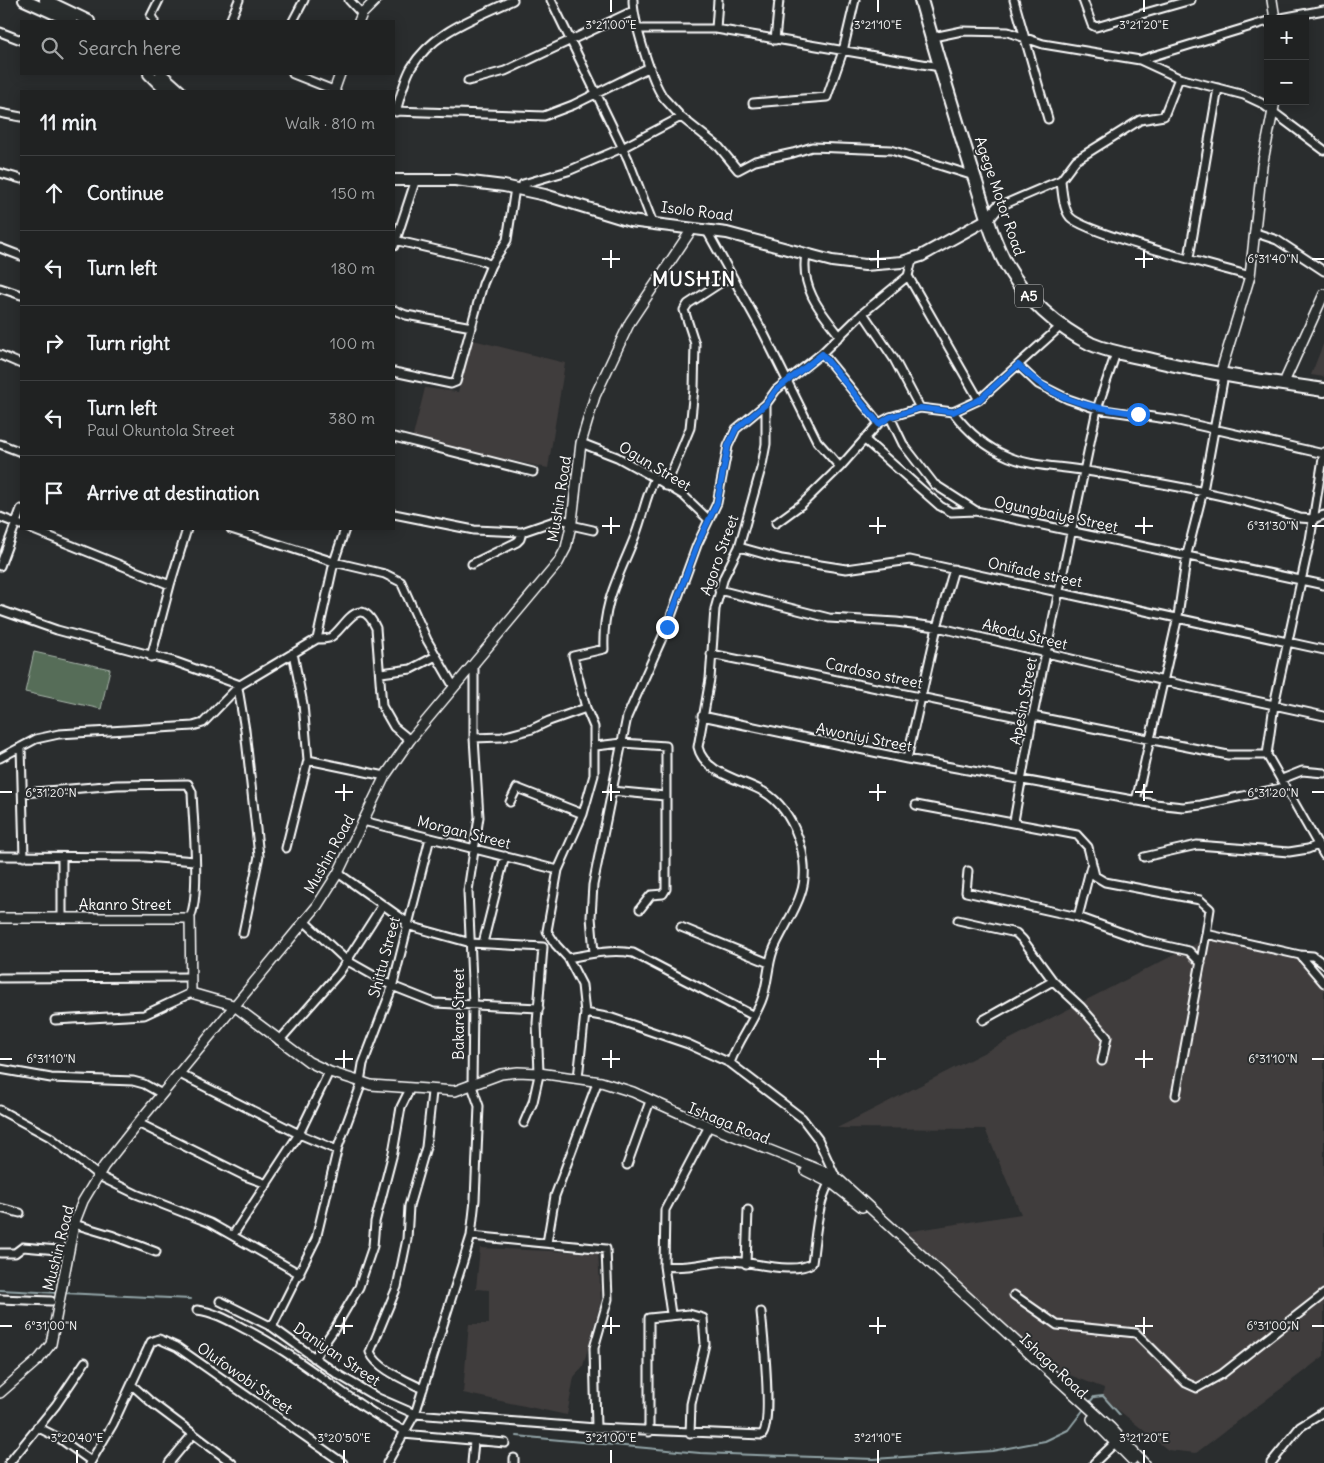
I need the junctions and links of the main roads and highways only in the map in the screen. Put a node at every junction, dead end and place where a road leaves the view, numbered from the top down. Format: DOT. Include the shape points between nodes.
graph roads {
  1 [pos="24,0"];
  2 [pos="44,0"];
  3 [pos="376,0"];
  4 [pos="921,0"];
  5 [pos="927,0"];
  6 [pos="1272,0"];
  7 [pos="1275,15"];
  8 [pos="361,18"];
  9 [pos="69,20"];
  10 [pos="87,20"];
  11 [pos="150,75"];
  12 [pos="163,75"];
  13 [pos="340,75"];
  14 [pos="165,90"];
  15 [pos="179,90"];
  16 [pos="335,90"];
  17 [pos="1275,105"];
  18 [pos="395,174"];
  19 [pos="395,180"];
  20 [pos="519,186"];
  21 [pos="991,212"];
  22 [pos="692,229"];
  23 [pos="1324,294"];
  24 [pos="1223,372"];
  25 [pos="1285,382"];
  26 [pos="1324,383"];
  27 [pos="1324,390"];
  28 [pos="0,918"];
  29 [pos="237,1007"];
  30 [pos="539,1074"];
  31 [pos="360,1083"];
  32 [pos="473,1087"];
  33 [pos="832,1179"];
  34 [pos="0,1393"];
  35 [pos="1118,1440"];
  36 [pos="1136,1463"];
  37 [pos="1144,1463"];
  1 -- 9 [label="main road"];
  2 -- 10 [label="main road"];
  3 -- 8 [label="main road"];
  4 -- 21 [label="highway, Agege Motor Road / A5" via="974,176"];
  5 -- 21 [label="highway, Agege Motor Road / A5"];
  6 -- 7 [label="main road"];
  11 -- 14 [label="main road"];
  12 -- 15 [label="main road"];
  13 -- 16 [label="main road"];
  17 -- 24 [label="main road" via="1262,166 1250,276"];
  18 -- 20 [label="main road, Isolo Road" via="460,175"];
  19 -- 20 [label="main road, Isolo Road"];
  20 -- 21 [label="main road, Isolo Road" via="625,215 728,229 833,255 877,260 922,251"];
  20 -- 22 [label="main road, Isolo Road" via="630,221"];
  21 -- 22 [label="main road, Isolo Road" via="934,250 912,260 865,265 837,262 750,238"];
  21 -- 24 [label="highway, Agege Motor Road / A5" via="1011,261 1023,280 1044,304 1070,324 1118,348"];
  21 -- 24 [label="highway, Agege Motor Road / A5" via="1007,266 1028,296 1062,326 1091,344 1116,353"];
  22 -- 29 [label="main road, Mushin Road" via="630,322 595,396 581,443 572,523 566,548 558,563 410,740 385,776 338,873 305,922"];
  23 -- 25 [label="main road"];
  24 -- 25 [label="highway, Agege Motor Road / A5"];
  25 -- 26 [label="highway, Agege Motor Road / A5"];
  25 -- 27 [label="highway, Agege Motor Road / A5"];
  28 -- 29 [label="main road, Akanro Street" via="190,918 191,993"];
  29 -- 31 [label="main road, Ishaga Road" via="279,1041 322,1069"];
  29 -- 31 [label="main road, Ishaga Road" via="238,1013 306,1063 328,1074"];
  29 -- 34 [label="main road, Mushin Road" via="138,1123 83,1201 74,1224 63,1283 55,1300 49,1347"];
  30 -- 32 [label="main road, Ishaga Road" via="501,1074"];
  30 -- 33 [label="main road, Ishaga Road" via="597,1083 629,1094"];
  30 -- 33 [label="main road, Ishaga Road" via="578,1078 622,1088"];
  31 -- 32 [label="main road, Ishaga Road" via="386,1088 448,1091"];
  31 -- 32 [label="main road, Ishaga Road" via="409,1091 459,1093"];
  33 -- 35 [label="main road, Ishaga Road"];
  35 -- 36 [label="main road, Ishaga Road"];
  35 -- 37 [label="main road, Ishaga Road"];
}
